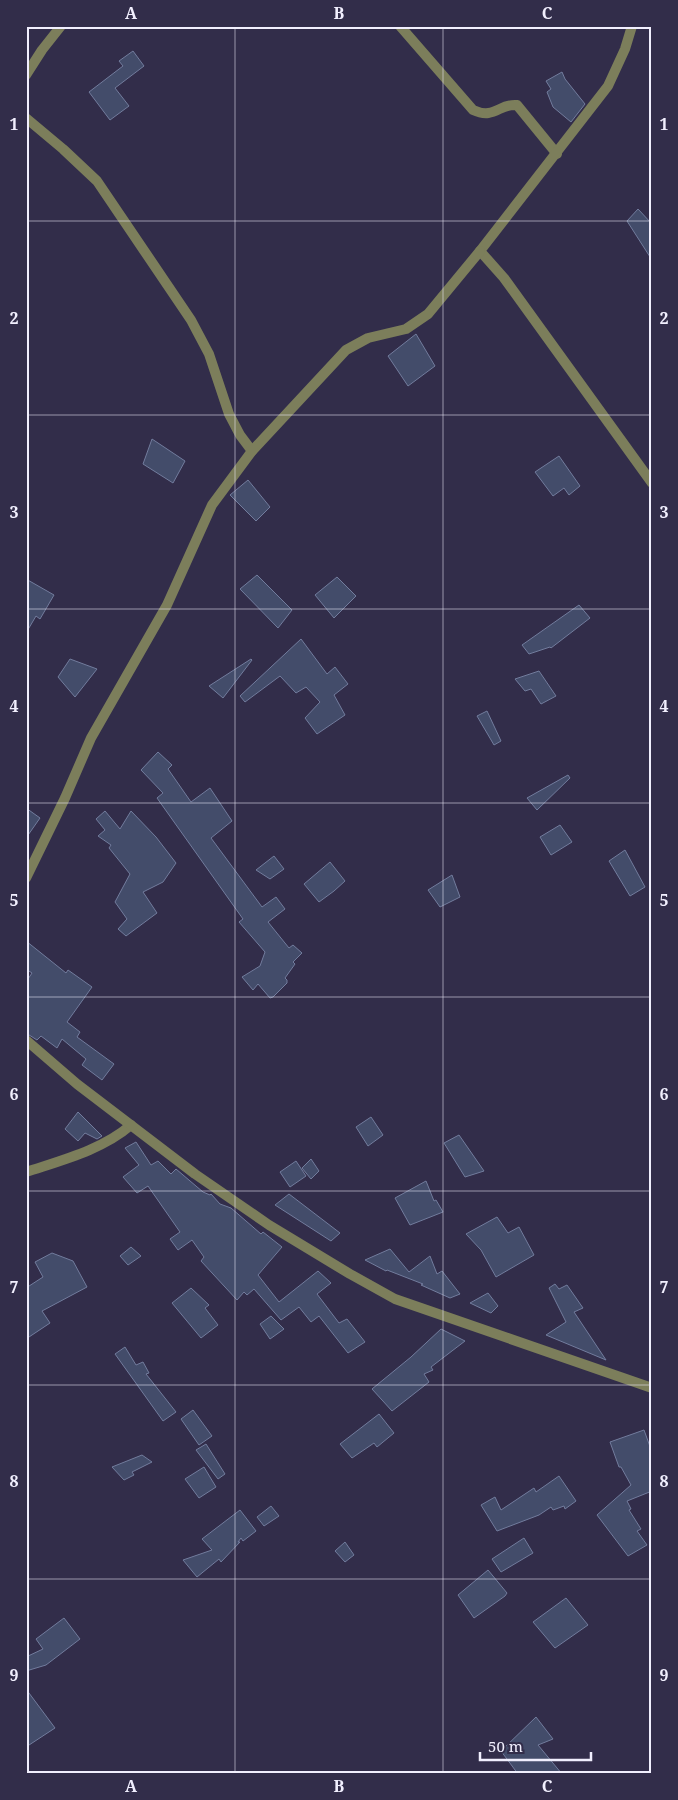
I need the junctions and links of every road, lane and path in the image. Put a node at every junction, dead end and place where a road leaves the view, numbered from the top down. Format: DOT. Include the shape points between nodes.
graph roads {
  1 [pos="61,26"];
  2 [pos="400,26"];
  3 [pos="632,26"];
  4 [pos="26,75"];
  5 [pos="26,118"];
  6 [pos="557,154"];
  7 [pos="480,251"];
  8 [pos="252,452"];
  9 [pos="652,483"];
  10 [pos="26,878"];
  11 [pos="26,1040"];
  12 [pos="131,1125"];
  13 [pos="26,1172"];
  14 [pos="652,1388"];
  1 -- 4 [label="street"];
  2 -- 6 [label="street" via="473,110 488,114 517,106"];
  3 -- 6 [label="street" via="608,86"];
  5 -- 8 [label="street" via="97,181 191,320 209,354 228,414"];
  6 -- 7 [label="street"];
  7 -- 8 [label="street" via="428,314 406,329 368,338 346,350"];
  7 -- 9 [label="street" via="504,278"];
  8 -- 10 [label="street" via="212,505 166,605 91,738"];
  11 -- 12 [label="street"];
  12 -- 13 [label="street" via="102,1144"];
  12 -- 14 [label="street" via="269,1226 395,1299"];
}
